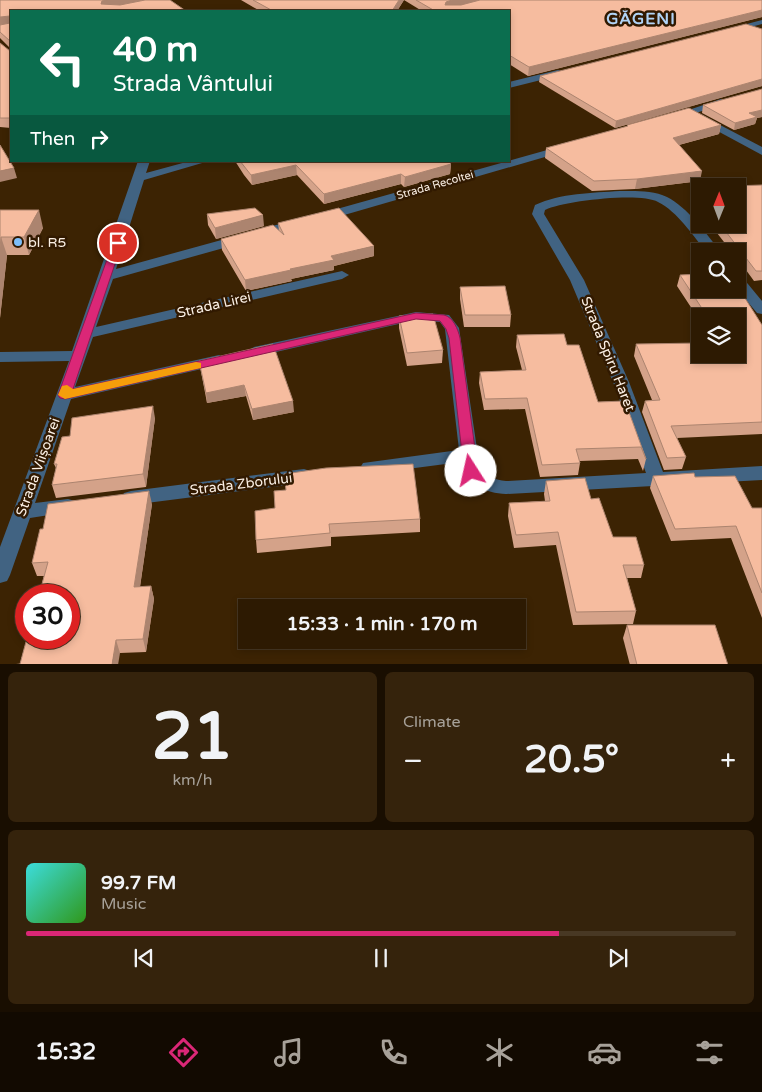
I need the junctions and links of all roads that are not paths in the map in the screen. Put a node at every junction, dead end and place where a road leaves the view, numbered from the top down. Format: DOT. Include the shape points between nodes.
graph roads {
  1 [pos="762,22"];
  2 [pos="715,33"];
  3 [pos="565,71"];
  4 [pos="510,85"];
  5 [pos="735,98"];
  6 [pos="690,112"];
  7 [pos="662,120"];
  8 [pos="578,144"];
  9 [pos="762,151"];
  10 [pos="144,162"];
  11 [pos="200,162"];
  12 [pos="139,178"];
  13 [pos="705,243"];
  14 [pos="342,275"];
  15 [pos="107,276"];
  16 [pos="746,290"];
  17 [pos="762,310"];
  18 [pos="85,334"];
  19 [pos="78,356"];
  20 [pos="0,357"];
  21 [pos="65,395"];
  22 [pos="468,455"];
  23 [pos="349,470"];
  24 [pos="762,473"];
  25 [pos="319,474"];
  26 [pos="657,479"];
  27 [pos="112,500"];
  28 [pos="82,504"];
  29 [pos="22,512"];
  30 [pos="0,575"];
  1 -- 2 [label="street"];
  3 -- 4 [label="street"];
  5 -- 6 [label="street"];
  6 -- 7 [label="street"];
  6 -- 9 [label="street"];
  8 -- 15 [label="street, Strada Recoltei"];
  10 -- 12 [label="street, Strada Viișoarei"];
  11 -- 12 [label="street"];
  12 -- 15 [label="street, Strada Viișoarei"];
  13 -- 26 [label="street, Strada Spiru Haret" via="671,206 652,195 566,200 542,204 538,208 538,214 584,294"];
  14 -- 18 [label="street, Strada Lirei"];
  15 -- 18 [label="street, Strada Viișoarei"];
  16 -- 17 [label="street"];
  18 -- 19 [label="street, Strada Viișoarei"];
  19 -- 20 [label="street"];
  19 -- 21 [label="street, Strada Viișoarei"];
  21 -- 22 [label="street" via="416,316 444,318 452,328 454,338"];
  21 -- 29 [label="street, Strada Viișoarei"];
  22 -- 23 [label="street"];
  22 -- 26 [label="street" via="471,471 478,480 500,488"];
  24 -- 26 [label="street"];
  25 -- 27 [label="street, Strada Zborului"];
  28 -- 29 [label="street"];
  29 -- 30 [label="street, Strada Viișoarei"];
}
